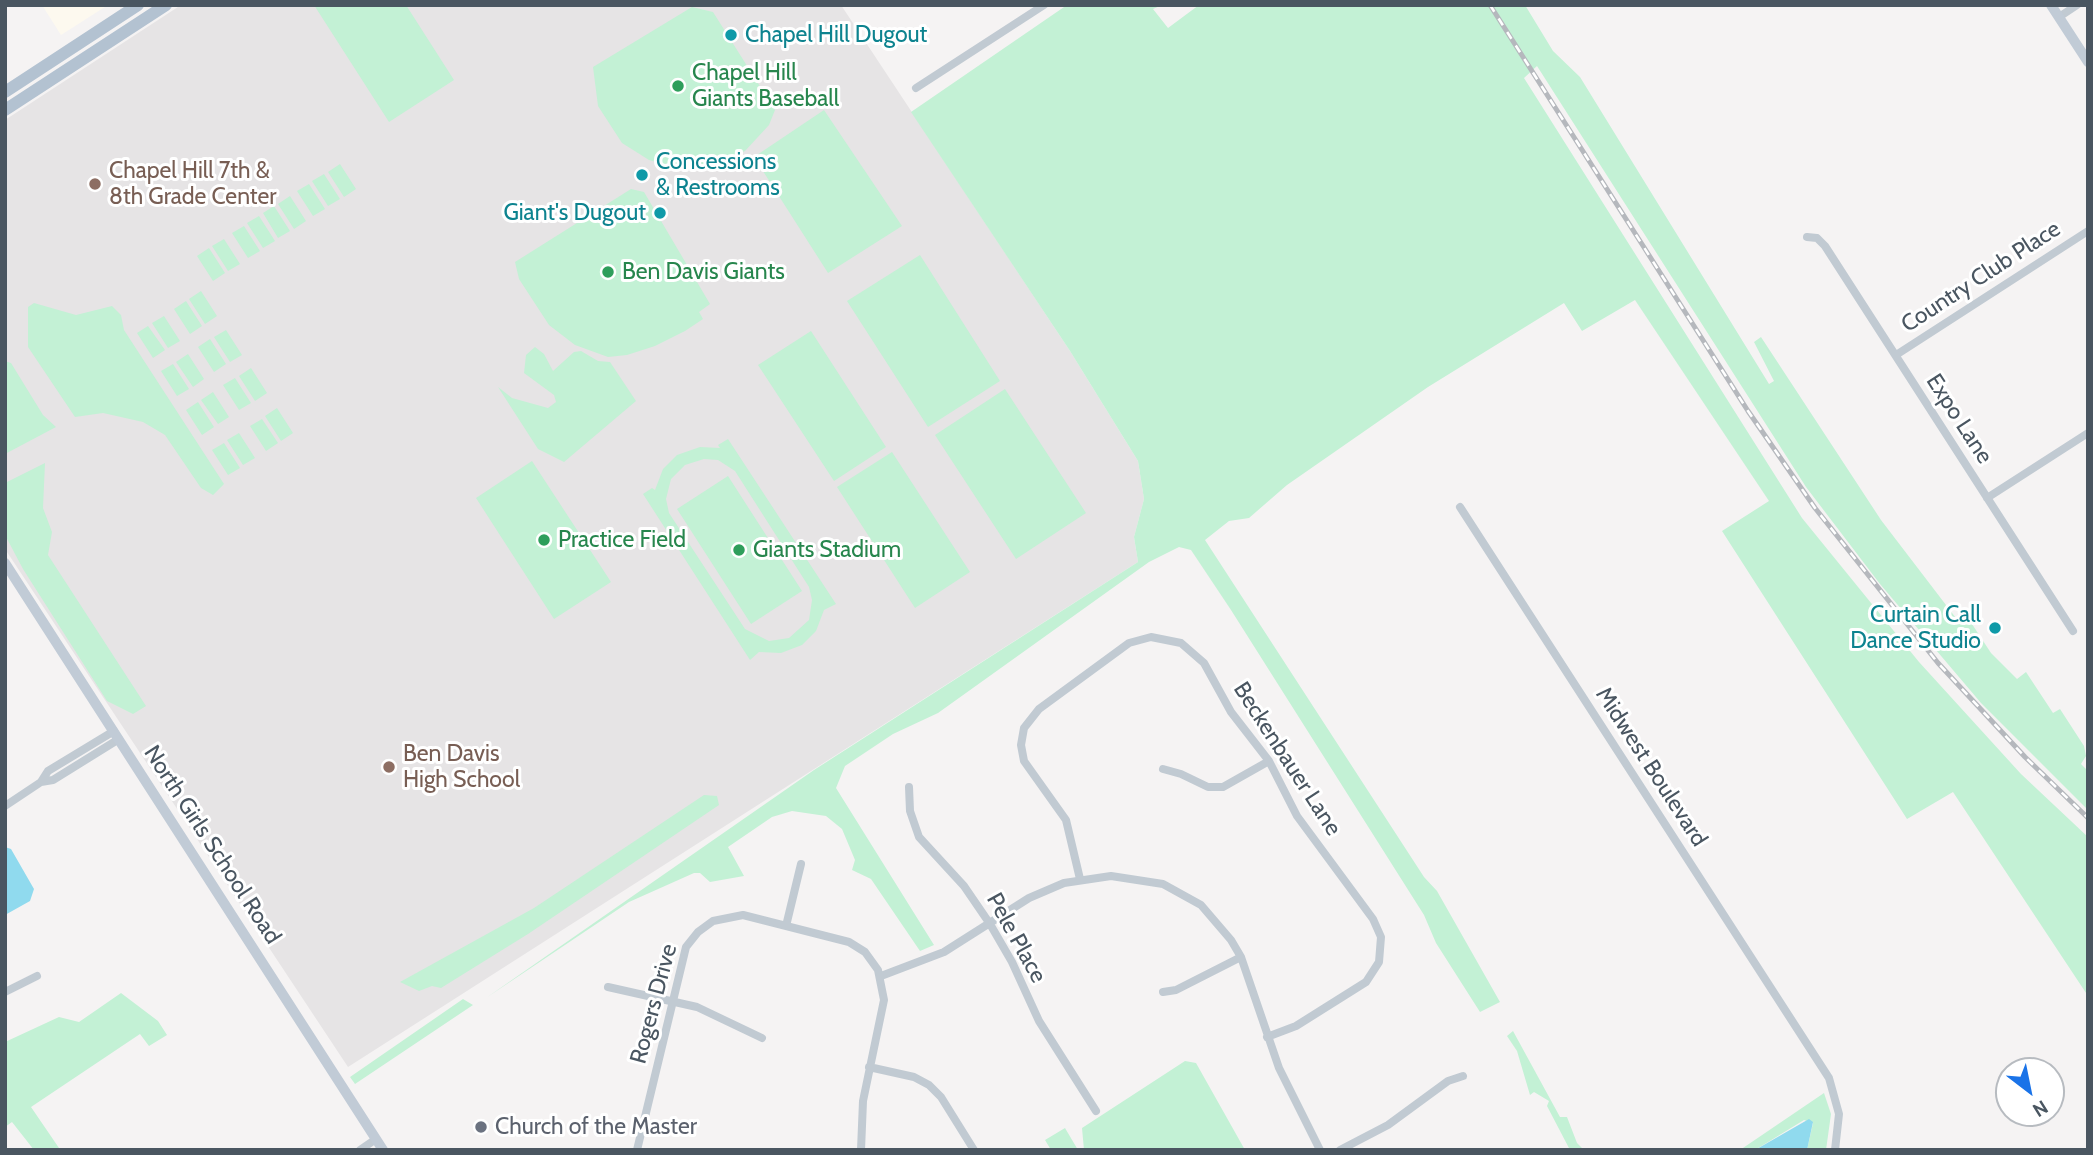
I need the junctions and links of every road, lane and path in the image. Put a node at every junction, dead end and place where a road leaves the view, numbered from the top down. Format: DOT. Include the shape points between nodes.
graph roads {
  1 [pos="138,5"];
  2 [pos="166,5"];
  3 [pos="1044,5"];
  4 [pos="2051,5"];
  5 [pos="2077,5"];
  6 [pos="2059,17"];
  7 [pos="2088,62"];
  8 [pos="916,88"];
  9 [pos="5,92"];
  10 [pos="5,110"];
  11 [pos="2088,231"];
  12 [pos="1807,237"];
  13 [pos="1896,355"];
  14 [pos="2088,433"];
  15 [pos="1987,498"];
  16 [pos="1460,507"];
  17 [pos="5,563"];
  18 [pos="2073,631"];
  19 [pos="116,735"];
  20 [pos="1269,761"];
  21 [pos="1163,769"];
  22 [pos="909,787"];
  23 [pos="5,806"];
  24 [pos="801,864"];
  25 [pos="1080,879"];
  26 [pos="990,924"];
  27 [pos="786,926"];
  28 [pos="1241,957"];
  29 [pos="37,976"];
  30 [pos="881,976"];
  31 [pos="608,987"];
  32 [pos="5,992"];
  33 [pos="1163,992"];
  34 [pos="672,1001"];
  35 [pos="1267,1037"];
  36 [pos="762,1038"];
  37 [pos="870,1067"];
  38 [pos="1463,1076"];
  39 [pos="1096,1111"];
  40 [pos="376,1139"];
  41 [pos="360,1150"];
  42 [pos="383,1150"];
  43 [pos="638,1150"];
  44 [pos="861,1150"];
  45 [pos="974,1150"];
  46 [pos="1320,1150"];
  47 [pos="1340,1150"];
  48 [pos="1835,1150"];
  1 -- 9 [label="main road"];
  2 -- 10 [label="main road"];
  3 -- 8 [label="street"];
  4 -- 6 [label="main road"];
  5 -- 6 [label="street"];
  6 -- 7 [label="main road"];
  11 -- 13 [label="street, Country Club Place"];
  12 -- 13 [label="street, Expo Lane" via="1817,238 1825,246"];
  13 -- 15 [label="street, Expo Lane"];
  14 -- 15 [label="street"];
  15 -- 18 [label="street, Expo Lane"];
  16 -- 48 [label="street, Midwest Boulevard" via="1829,1078 1837,1099"];
  17 -- 19 [label="main road, North Girls School Road"];
  19 -- 23 [label="street"];
  19 -- 40 [label="main road, North Girls School Road"];
  20 -- 21 [label="street" via="1223,787 1208,787"];
  20 -- 25 [label="street, Beckenbauer Lane" via="1231,712 1198,656 1176,641 1155,637 1121,648 1038,709 1024,728 1024,761 1066,820"];
  20 -- 35 [label="street, Beckenbauer Lane" via="1297,816 1374,921 1381,952 1366,982 1296,1026"];
  22 -- 26 [label="street, Pele Place" via="910,815 919,837 964,886"];
  24 -- 27 [label="street"];
  25 -- 26 [label="street" via="1042,891"];
  25 -- 28 [label="street" via="1130,876 1178,890 1218,921"];
  26 -- 30 [label="street" via="944,952"];
  26 -- 39 [label="street, Pele Place" via="1039,1021"];
  27 -- 30 [label="street, Rogers Drive" via="855,946"];
  27 -- 34 [label="street, Rogers Drive" via="743,915 720,918 704,927 683,954"];
  28 -- 33 [label="street"];
  28 -- 35 [label="street"];
  29 -- 32 [label="street"];
  30 -- 37 [label="street" via="884,1000"];
  31 -- 34 [label="street"];
  34 -- 36 [label="street" via="706,1011"];
  34 -- 43 [label="street, Rogers Drive"];
  35 -- 46 [label="street"];
  37 -- 44 [label="street"];
  37 -- 45 [label="street" via="929,1085"];
  38 -- 47 [label="street"];
  40 -- 41 [label="street"];
  40 -- 42 [label="main road, North Girls School Road"];
}
